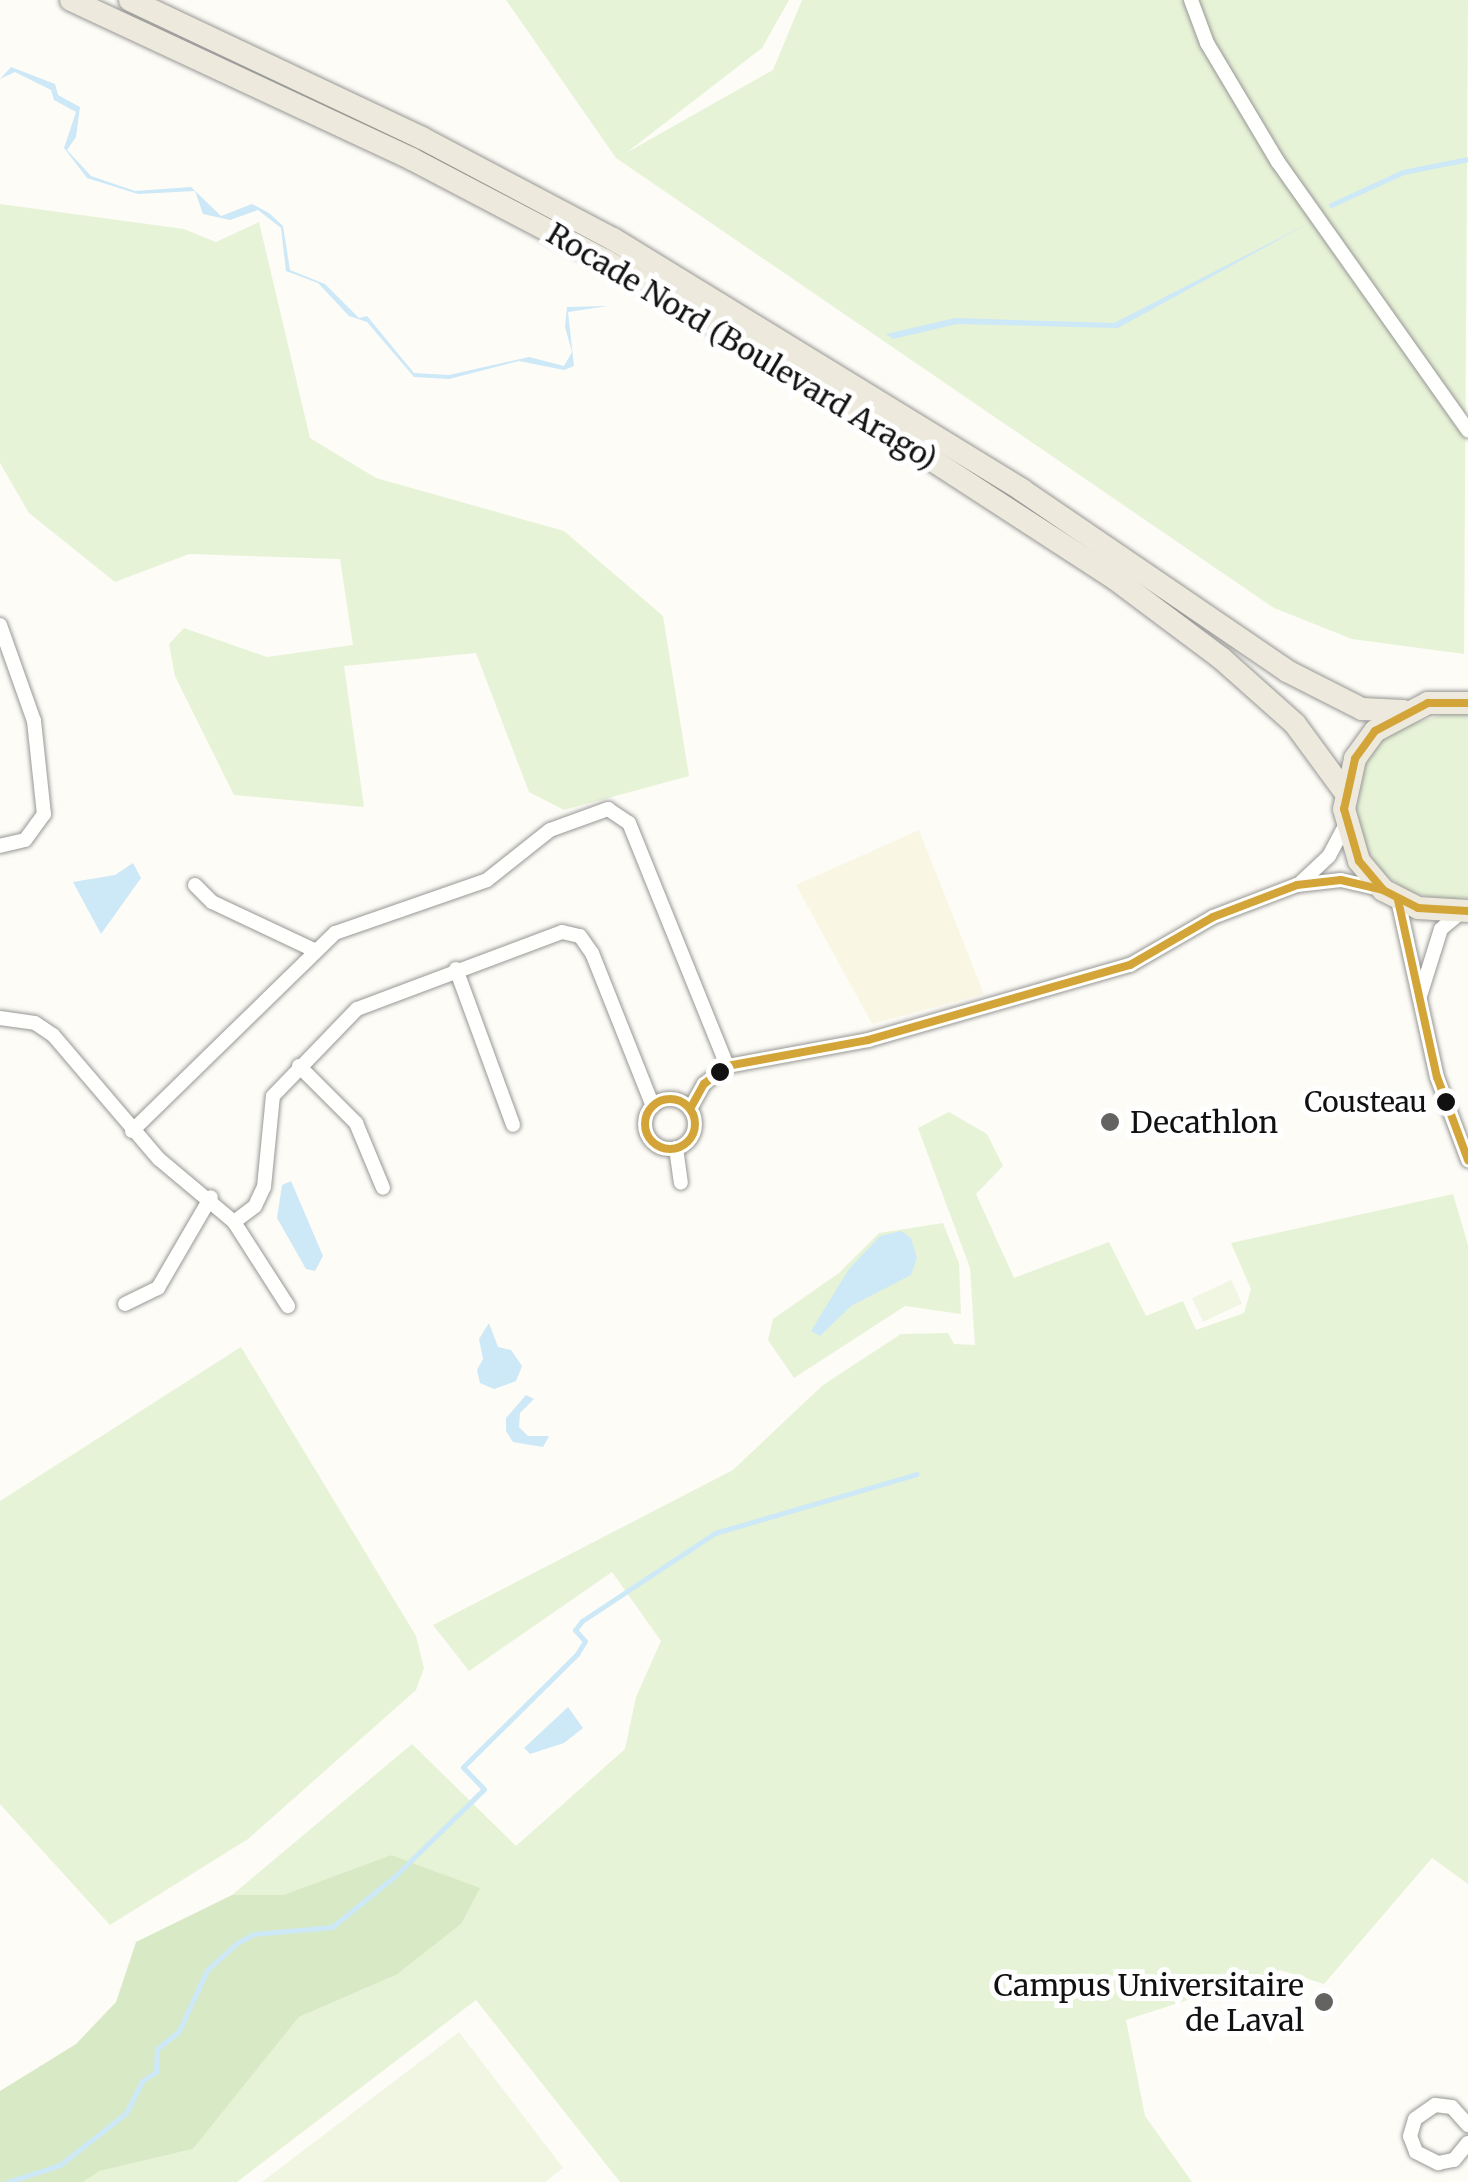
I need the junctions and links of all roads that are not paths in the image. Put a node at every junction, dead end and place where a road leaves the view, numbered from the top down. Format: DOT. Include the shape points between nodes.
graph roads {
  1 [pos="72,0"];
  2 [pos="130,0"];
  3 [pos="1191,0"];
  4 [pos="1468,430"];
  5 [pos="0,626"];
  6 [pos="1468,702"];
  7 [pos="1402,711"];
  8 [pos="1344,792"];
  9 [pos="1346,826"];
  10 [pos="0,846"];
  11 [pos="195,885"];
  12 [pos="1297,885"];
  13 [pos="1391,894"];
  14 [pos="1464,912"];
  15 [pos="312,949"];
  16 [pos="456,969"];
  17 [pos="1422,1016"];
  18 [pos="0,1018"];
  19 [pos="299,1066"];
  20 [pos="727,1066"];
  21 [pos="653,1106"];
  22 [pos="690,1109"];
  23 [pos="513,1125"];
  24 [pos="132,1131"];
  25 [pos="676,1148"];
  26 [pos="1468,1160"];
  27 [pos="681,1183"];
  28 [pos="383,1188"];
  29 [pos="211,1198"];
  30 [pos="234,1222"];
  31 [pos="125,1304"];
  32 [pos="288,1306"];
  33 [pos="1468,2125"];
  34 [pos="1465,2154"];
  1 -- 8 [label="main road, Rocade Nord (Boulevard Arago)" via="412,159 606,261 812,382 1114,578 1221,658 1295,724"];
  2 -- 7 [label="main road, Rocade Nord (Boulevard Arago)" via="422,138 613,239 924,426 1287,671 1362,709"];
  3 -- 4 [label="street" via="1207,42 1278,162"];
  5 -- 10 [label="street" via="34,721 44,814 25,840"];
  6 -- 7 [label="main road" via="1428,702"];
  7 -- 8 [label="main road" via="1365,745"];
  8 -- 9 [label="main road"];
  9 -- 12 [label="street" via="1329,856"];
  9 -- 13 [label="main road" via="1359,861"];
  11 -- 15 [label="street" via="212,902"];
  12 -- 13 [label="street" via="1340,880"];
  12 -- 20 [label="street" via="1213,917 1130,965 868,1040"];
  13 -- 14 [label="main road"];
  13 -- 17 [label="street"];
  14 -- 17 [label="street" via="1441,929 1425,966"];
  15 -- 20 [label="street" via="380,912 487,880 550,830 608,808 630,823"];
  15 -- 24 [label="street"];
  16 -- 19 [label="street" via="362,1006"];
  16 -- 21 [label="street" via="562,932 580,936"];
  16 -- 23 [label="street"];
  17 -- 26 [label="street"];
  18 -- 24 [label="street" via="35,1023 53,1035"];
  19 -- 28 [label="street" via="356,1123"];
  19 -- 30 [label="street" via="272,1096 264,1187 255,1206"];
  20 -- 22 [label="street" via="704,1084"];
  21 -- 22 [label="street" via="668,1099"];
  21 -- 25 [label="street" via="646,1121 649,1137"];
  22 -- 25 [label="street" via="694,1132"];
  24 -- 29 [label="street"];
  25 -- 27 [label="street"];
  29 -- 30 [label="street"];
  29 -- 31 [label="street" via="158,1288"];
  30 -- 32 [label="street"];
  33 -- 34 [label="street" via="1452,2107 1435,2105 1412,2127 1422,2158 1438,2163"];
}
